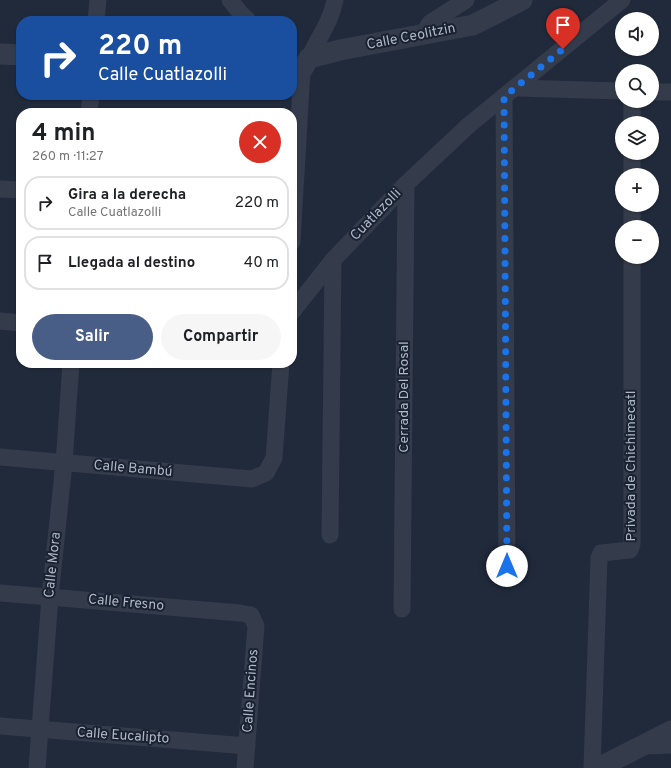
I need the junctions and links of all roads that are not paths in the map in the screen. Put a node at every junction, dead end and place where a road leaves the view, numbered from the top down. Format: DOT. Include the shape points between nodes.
graph roads {
  1 [pos="98,0"];
  2 [pos="230,0"];
  3 [pos="335,0"];
  4 [pos="466,0"];
  5 [pos="522,0"];
  6 [pos="622,0"];
  7 [pos="96,16"];
  8 [pos="244,16"];
  9 [pos="423,34"];
  10 [pos="0,54"];
  11 [pos="16,55"];
  12 [pos="301,66"];
  13 [pos="615,91"];
  14 [pos="510,92"];
  15 [pos="659,92"];
  16 [pos="671,92"];
  17 [pos="297,144"];
  18 [pos="406,184"];
  19 [pos="0,189"];
  20 [pos="16,190"];
  21 [pos="333,260"];
  22 [pos="632,264"];
  23 [pos="297,306"];
  24 [pos="0,321"];
  25 [pos="16,323"];
  26 [pos="71,368"];
  27 [pos="281,368"];
  28 [pos="0,457"];
  29 [pos="64,463"];
  30 [pos="330,535"];
  31 [pos="507,566"];
  32 [pos="0,593"];
  33 [pos="50,597"];
  34 [pos="402,610"];
  35 [pos="251,615"];
  36 [pos="0,726"];
  37 [pos="40,730"];
  38 [pos="671,731"];
  39 [pos="671,745"];
  40 [pos="247,746"];
  41 [pos="639,746"];
  42 [pos="37,768"];
  43 [pos="245,768"];
  44 [pos="592,768"];
  45 [pos="598,768"];
  1 -- 7 [label="street"];
  2 -- 8 [label="street"];
  3 -- 12 [label="street" via="328,23"];
  4 -- 9 [label="street" via="430,23"];
  5 -- 9 [label="street, Calle Ceolitzin" via="473,25"];
  6 -- 14 [label="street, Cuatlazolli"];
  9 -- 12 [label="street, Calle Ceolitzin" via="340,50"];
  10 -- 11 [label="street"];
  12 -- 17 [label="street"];
  13 -- 14 [label="street"];
  14 -- 18 [label="street, Cuatlazolli" via="469,125"];
  14 -- 31 [label="street"];
  15 -- 16 [label="street"];
  18 -- 21 [label="street, Cuatlazolli"];
  18 -- 34 [label="street, Cerrada Del Rosal"];
  19 -- 20 [label="street"];
  21 -- 23 [label="street, Cuatlazolli"];
  21 -- 30 [label="street"];
  22 -- 44 [label="street, Privada de Chichimecatl" via="632,544 630,550 606,551 601,553 599,558"];
  24 -- 25 [label="street"];
  26 -- 29 [label="street, Calle Mora"];
  27 -- 29 [label="street, Calle Bambú" via="274,458 266,474 252,479"];
  28 -- 29 [label="street, Calle Bambú"];
  29 -- 33 [label="street, Calle Mora"];
  32 -- 33 [label="street, Calle Fresno"];
  33 -- 35 [label="street, Calle Fresno"];
  33 -- 37 [label="street, Calle Mora"];
  35 -- 40 [label="street, Calle Encinos" via="256,626"];
  36 -- 37 [label="street, Calle Eucalipto"];
  37 -- 40 [label="street, Calle Eucalipto"];
  37 -- 42 [label="street, Calle Mora"];
  38 -- 41 [label="street"];
  39 -- 41 [label="street"];
  40 -- 43 [label="street, Calle Encinos"];
  41 -- 45 [label="street"];
}
